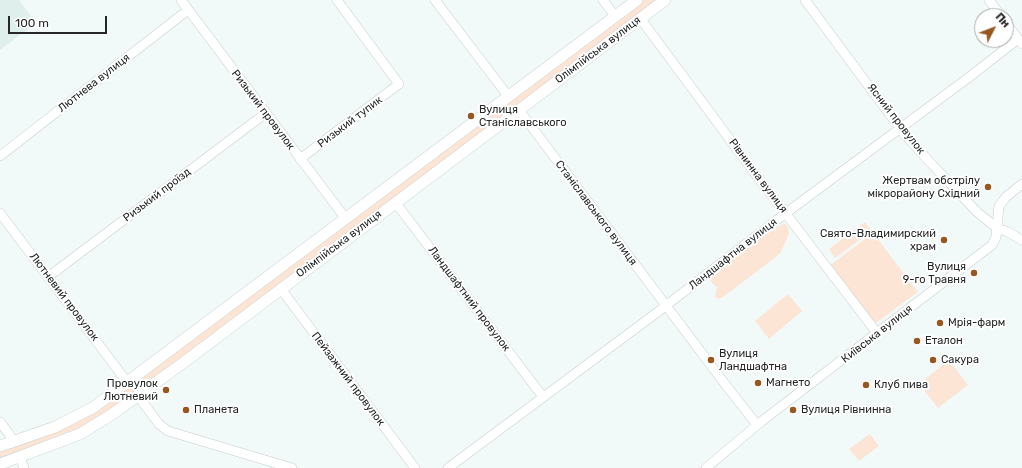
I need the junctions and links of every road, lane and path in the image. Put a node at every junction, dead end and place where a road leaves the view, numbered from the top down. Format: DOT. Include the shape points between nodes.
graph roads {
  1 [pos="180,0"];
  2 [pos="337,0"];
  3 [pos="435,0"];
  4 [pos="603,0"];
  5 [pos="637,0"];
  6 [pos="665,0"];
  7 [pos="805,0"];
  8 [pos="188,10"];
  9 [pos="615,16"];
  10 [pos="640,18"];
  11 [pos="1020,41"];
  12 [pos="508,96"];
  13 [pos="519,110"];
  14 [pos="266,113"];
  15 [pos="900,128"];
  16 [pos="0,156"];
  17 [pos="300,159"];
  18 [pos="1022,184"];
  19 [pos="395,202"];
  20 [pos="0,213"];
  21 [pos="786,213"];
  22 [pos="346,219"];
  23 [pos="997,228"];
  24 [pos="1022,240"];
  25 [pos="48,277"];
  26 [pos="281,289"];
  27 [pos="666,305"];
  28 [pos="877,333"];
  29 [pos="127,382"];
  30 [pos="138,396"];
  31 [pos="543,397"];
  32 [pos="0,422"];
  33 [pos="757,426"];
  34 [pos="14,441"];
  35 [pos="0,446"];
  36 [pos="20,457"];
  37 [pos="0,464"];
  38 [pos="24,468"];
  39 [pos="292,468"];
  40 [pos="415,468"];
  41 [pos="448,468"];
  42 [pos="706,468"];
  1 -- 8 [label="street, Ризький провулок"];
  2 -- 17 [label="street, Ризький тупик" via="400,84"];
  3 -- 12 [label="street, Станіславського вулиця"];
  4 -- 9 [label="street"];
  5 -- 9 [label="main road, Олімпійська вулиця"];
  6 -- 10 [label="main road, Олімпійська вулиця"];
  7 -- 15 [label="street, Ясний провулок"];
  8 -- 14 [label="street, Ризький провулок"];
  8 -- 16 [label="street, Лютнева вулиця"];
  9 -- 12 [label="main road, Олімпійська вулиця"];
  10 -- 13 [label="main road, Олімпійська вулиця"];
  10 -- 21 [label="street, Рівнинна вулиця"];
  11 -- 15 [label="street, Ландшафтна вулиця"];
  12 -- 13 [label="main road, Станіславського вулиця"];
  12 -- 22 [label="main road, Олімпійська вулиця"];
  13 -- 19 [label="main road, Олімпійська вулиця"];
  13 -- 27 [label="street, Станіславського вулиця"];
  14 -- 17 [label="street, Ризький провулок"];
  14 -- 25 [label="street, Ризький проїзд"];
  15 -- 21 [label="street, Ландшафтна вулиця"];
  15 -- 23 [label="street, Ясний провулок" via="977,212"];
  17 -- 22 [label="street, Ризький провулок"];
  18 -- 23 [label="street, Київська вулиця" via="1002,202 998,212"];
  19 -- 26 [label="main road, Олімпійська вулиця"];
  19 -- 31 [label="street, Ландшафтний провулок"];
  20 -- 25 [label="street, Лютневий провулок"];
  21 -- 27 [label="street, Ландшафтна вулиця"];
  21 -- 28 [label="street, Рівнинна вулиця"];
  22 -- 29 [label="main road, Олімпійська вулиця"];
  23 -- 24 [label="street, Ясний провулок"];
  23 -- 28 [label="street, Київська вулиця" via="995,242"];
  25 -- 29 [label="street, Лютневий провулок"];
  26 -- 30 [label="main road, Олімпійська вулиця"];
  26 -- 40 [label="street, Пейзажний провулок"];
  27 -- 31 [label="street, Ландшафтна вулиця"];
  27 -- 33 [label="street, Станіславського вулиця"];
  28 -- 33 [label="street, Київська вулиця"];
  29 -- 30 [label="main road"];
  29 -- 34 [label="main road, Олімпійська вулиця" via="84,413 55,427"];
  30 -- 36 [label="main road, Олімпійська вулиця" via="80,434"];
  30 -- 39 [label="street" via="159,424 168,431"];
  31 -- 41 [label="street, Ландшафтна вулиця"];
  32 -- 34 [label="street"];
  33 -- 42 [label="street, Київська вулиця"];
  34 -- 35 [label="main road, Олімпійська вулиця"];
  34 -- 36 [label="main road"];
  36 -- 37 [label="main road, Олімпійська вулиця"];
  36 -- 38 [label="street"];
}
